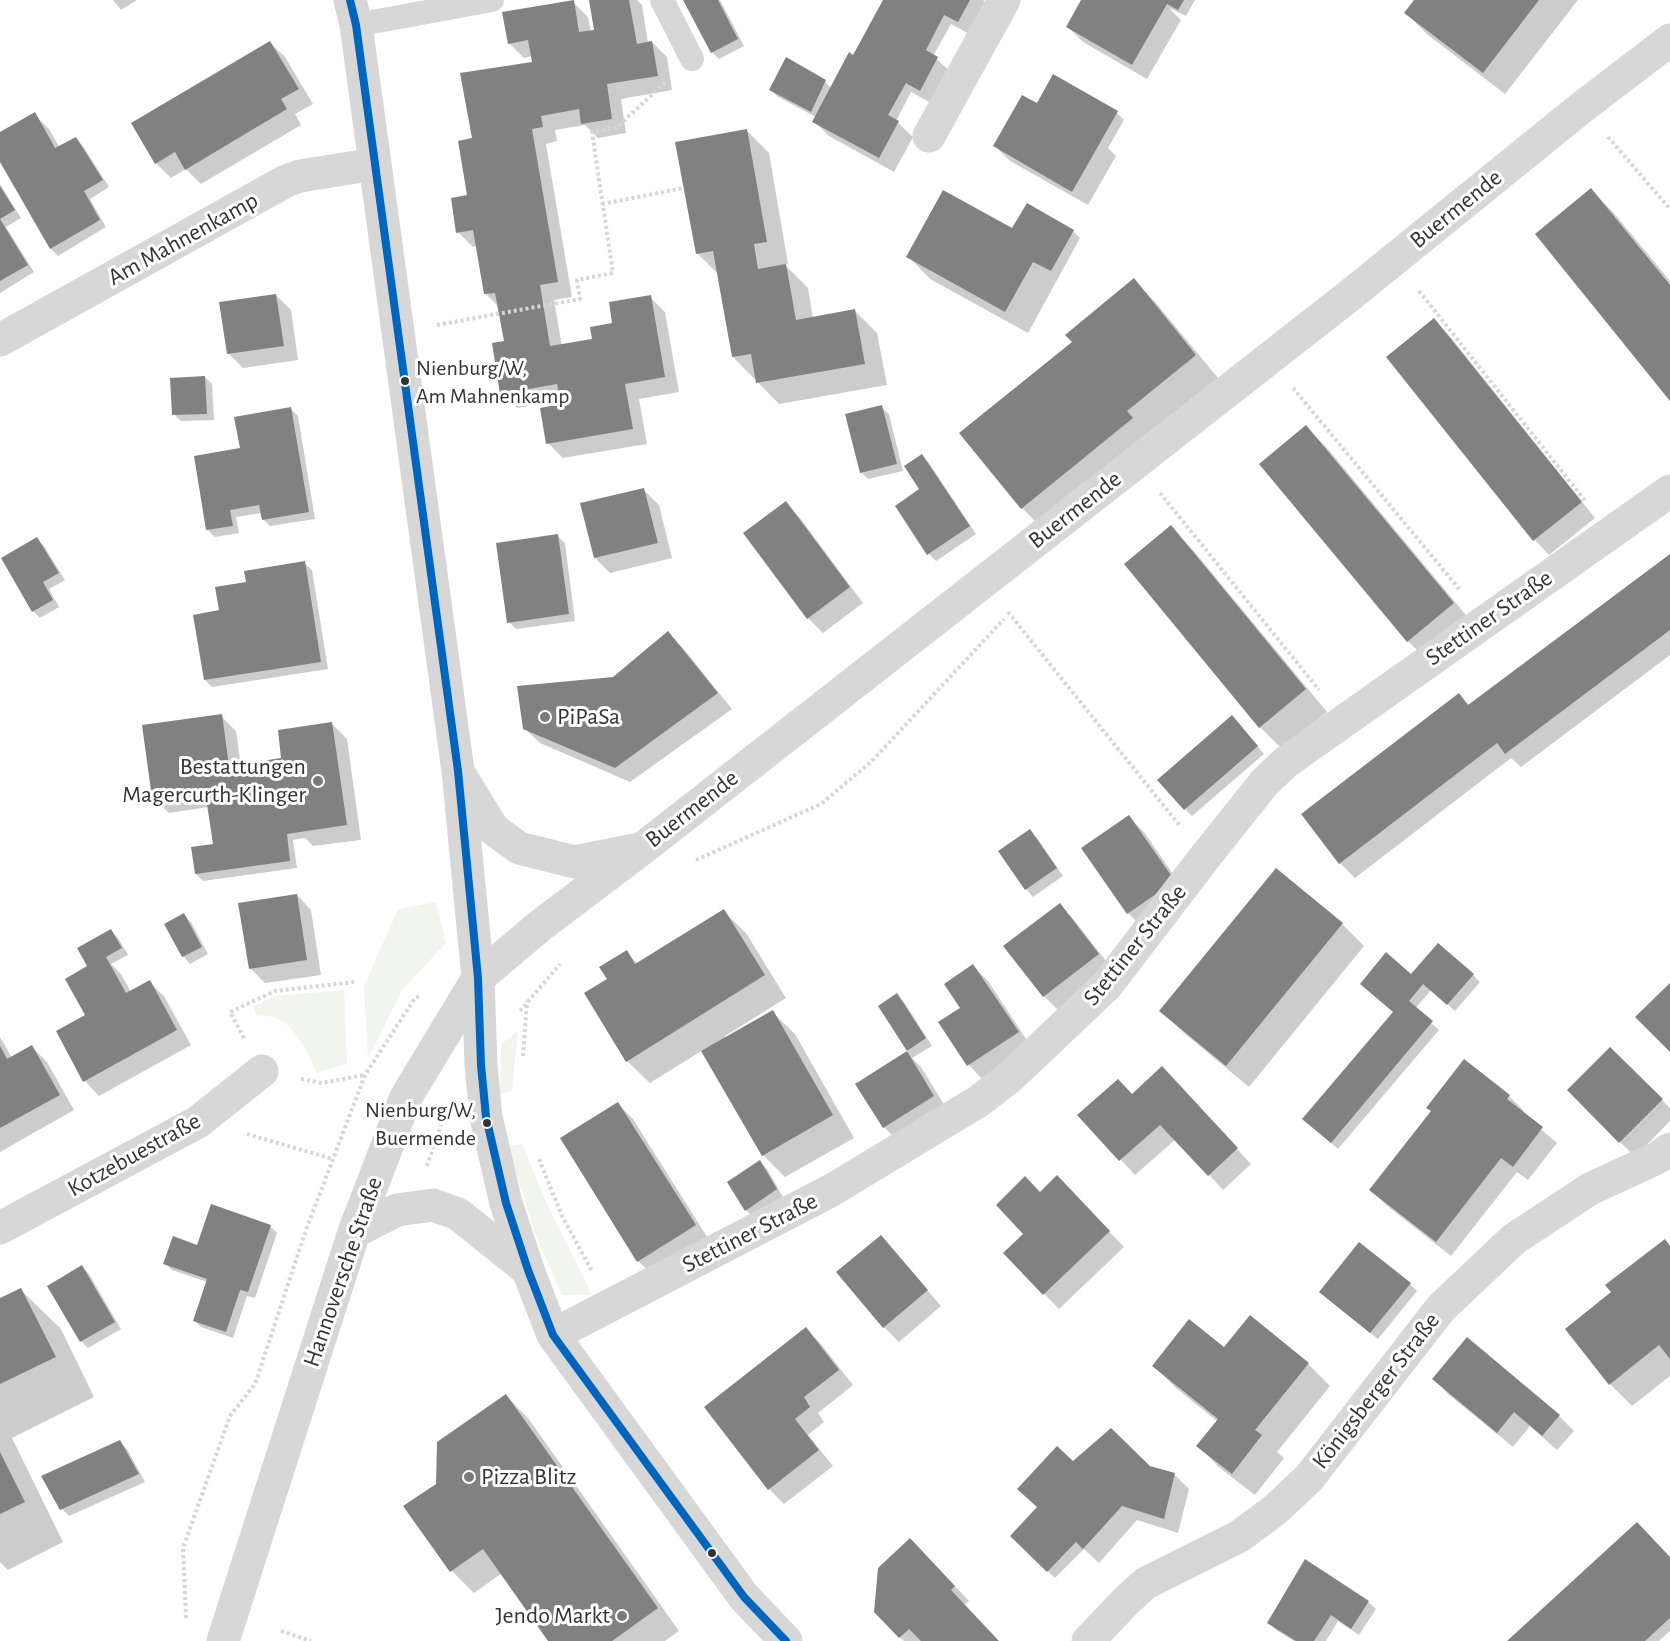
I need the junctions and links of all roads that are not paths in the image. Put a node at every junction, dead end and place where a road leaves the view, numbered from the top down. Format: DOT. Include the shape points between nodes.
graph roads {
  1 [pos="492,0"];
  2 [pos="662,0"];
  3 [pos="1004,0"];
  4 [pos="353,13"];
  5 [pos="1670,40"];
  6 [pos="692,58"];
  7 [pos="928,136"];
  8 [pos="375,164"];
  9 [pos="0,340"];
  10 [pos="1670,491"];
  11 [pos="458,771"];
  12 [pos="643,848"];
  13 [pos="478,978"];
  14 [pos="262,1071"];
  15 [pos="1670,1149"];
  16 [pos="0,1228"];
  17 [pos="354,1232"];
  18 [pos="528,1270"];
  19 [pos="553,1335"];
  20 [pos="223,1641"];
  21 [pos="786,1641"];
  22 [pos="1088,1641"];
  1 -- 4 [label="lane"];
  2 -- 6 [label="lane"];
  3 -- 7 [label="street"];
  4 -- 8 [label="street"];
  5 -- 12 [label="street, Buermende"];
  8 -- 9 [label="street, Am Mahnenkamp" via="286,181"];
  8 -- 11 [label="street"];
  10 -- 19 [label="street, Stettiner Straße" via="1286,762 1205,856 1107,985 1010,1077 979,1101 832,1190"];
  11 -- 12 [label="street" via="493,829 519,848 575,862"];
  11 -- 13 [label="street"];
  12 -- 13 [label="street, Buermende"];
  13 -- 17 [label="street, Hannoversche Straße" via="406,1097"];
  13 -- 18 [label="street" via="486,1117 506,1203"];
  14 -- 16 [label="street, Kotzebuestraße" via="198,1122"];
  15 -- 22 [label="street, Königsberger Straße" via="1590,1189 1514,1239 1441,1308 1309,1478 1240,1536 1146,1583"];
  17 -- 18 [label="street" via="397,1210 433,1205 458,1214"];
  17 -- 20 [label="street, Hannoversche Straße"];
  18 -- 19 [label="street"];
  19 -- 21 [label="street" via="744,1597"];
}
